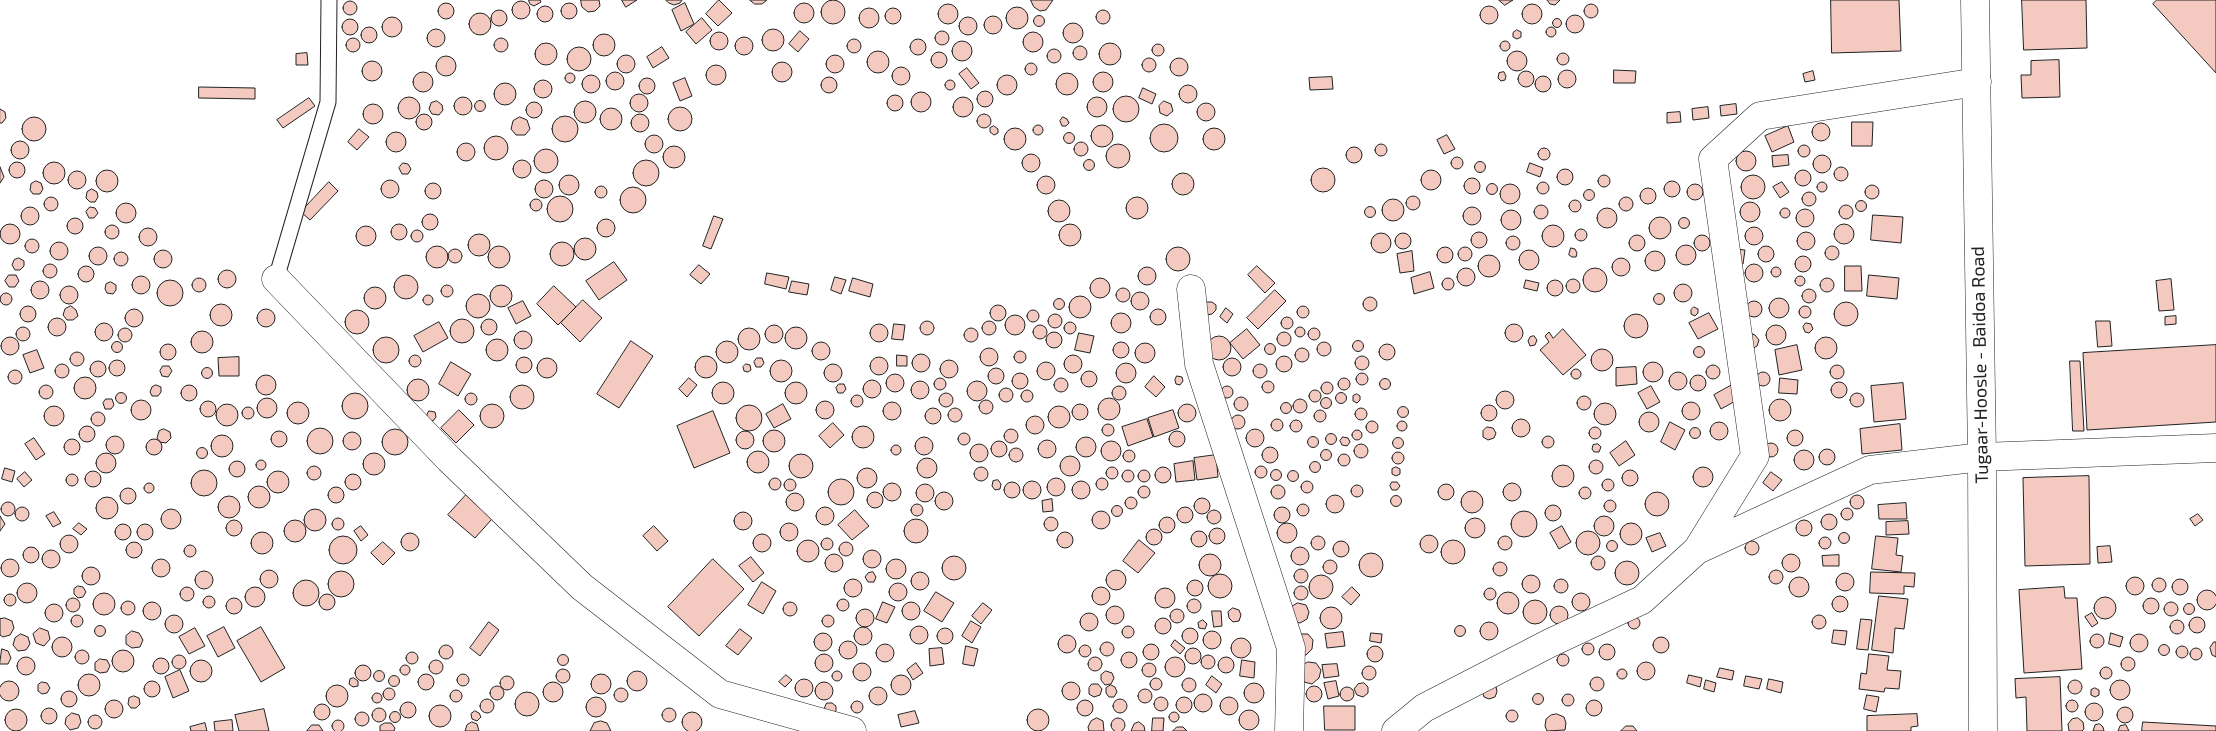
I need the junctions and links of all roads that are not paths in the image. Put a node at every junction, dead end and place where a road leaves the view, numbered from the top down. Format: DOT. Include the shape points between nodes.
graph roads {
  1 [pos="329,0"];
  2 [pos="1975,0"];
  3 [pos="1977,82"];
  4 [pos="276,279"];
  5 [pos="1191,289"];
  6 [pos="2216,448"];
  7 [pos="1982,457"];
  8 [pos="1697,550"];
  9 [pos="852,731"];
  10 [pos="1289,731"];
  11 [pos="1396,731"];
  12 [pos="1983,731"];
  1 -- 4 [label="lane" via="328,102"];
  2 -- 3 [label="street, Tugaar-Hoosle - Baidoa Road"];
  3 -- 7 [label="street, Tugaar-Hoosle - Baidoa Road"];
  3 -- 8 [label="street" via="1760,116 1713,159 1755,456"];
  4 -- 9 [label="street" via="449,459 582,587 720,694"];
  5 -- 10 [label="street" via="1199,364 1291,648"];
  6 -- 7 [label="street"];
  7 -- 8 [label="street" via="1870,470"];
  7 -- 12 [label="street, Tugaar-Hoosle - Baidoa Road"];
  8 -- 11 [label="street" via="1642,600 1424,708"];
}
